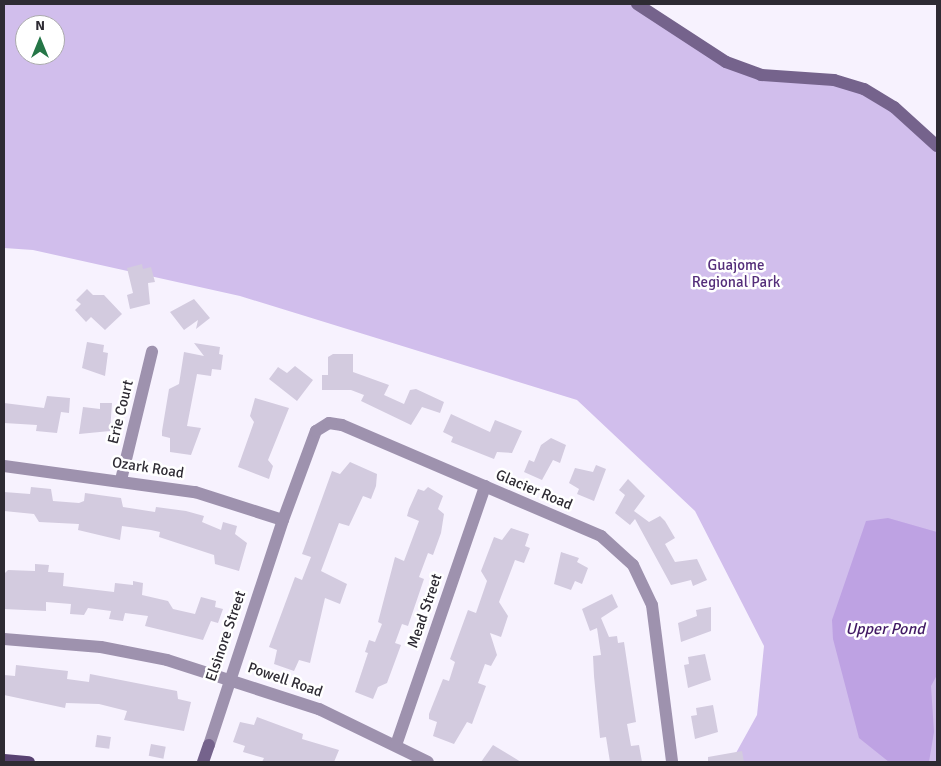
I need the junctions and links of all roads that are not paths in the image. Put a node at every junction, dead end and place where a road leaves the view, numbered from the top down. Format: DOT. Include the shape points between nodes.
graph roads {
  1 [pos="637,4"];
  2 [pos="937,146"];
  3 [pos="152,352"];
  4 [pos="4,466"];
  5 [pos="121,480"];
  6 [pos="485,486"];
  7 [pos="283,520"];
  8 [pos="4,639"];
  9 [pos="229,678"];
  10 [pos="396,745"];
  11 [pos="4,760"];
  12 [pos="29,762"];
  13 [pos="203,762"];
  14 [pos="428,762"];
  15 [pos="672,762"];
  1 -- 2 [label="street" via="726,62 761,75 834,80 864,89 894,107"];
  3 -- 5 [label="street, Erie Court"];
  4 -- 5 [label="street, Ozark Road"];
  5 -- 7 [label="street, Ozark Road" via="195,492"];
  6 -- 7 [label="street, Glacier Road" via="342,424 328,423 316,431"];
  6 -- 10 [label="street, Mead Street"];
  6 -- 15 [label="street, Glacier Road" via="601,536 633,565 652,605"];
  7 -- 9 [label="street, Elsinore Street"];
  8 -- 9 [label="street, Powell Road" via="101,647"];
  9 -- 10 [label="street, Powell Road" via="319,709"];
  9 -- 13 [label="street, Elsinore Street"];
  10 -- 14 [label="street, Powell Road"];
  11 -- 12 [label="main road"];
}
